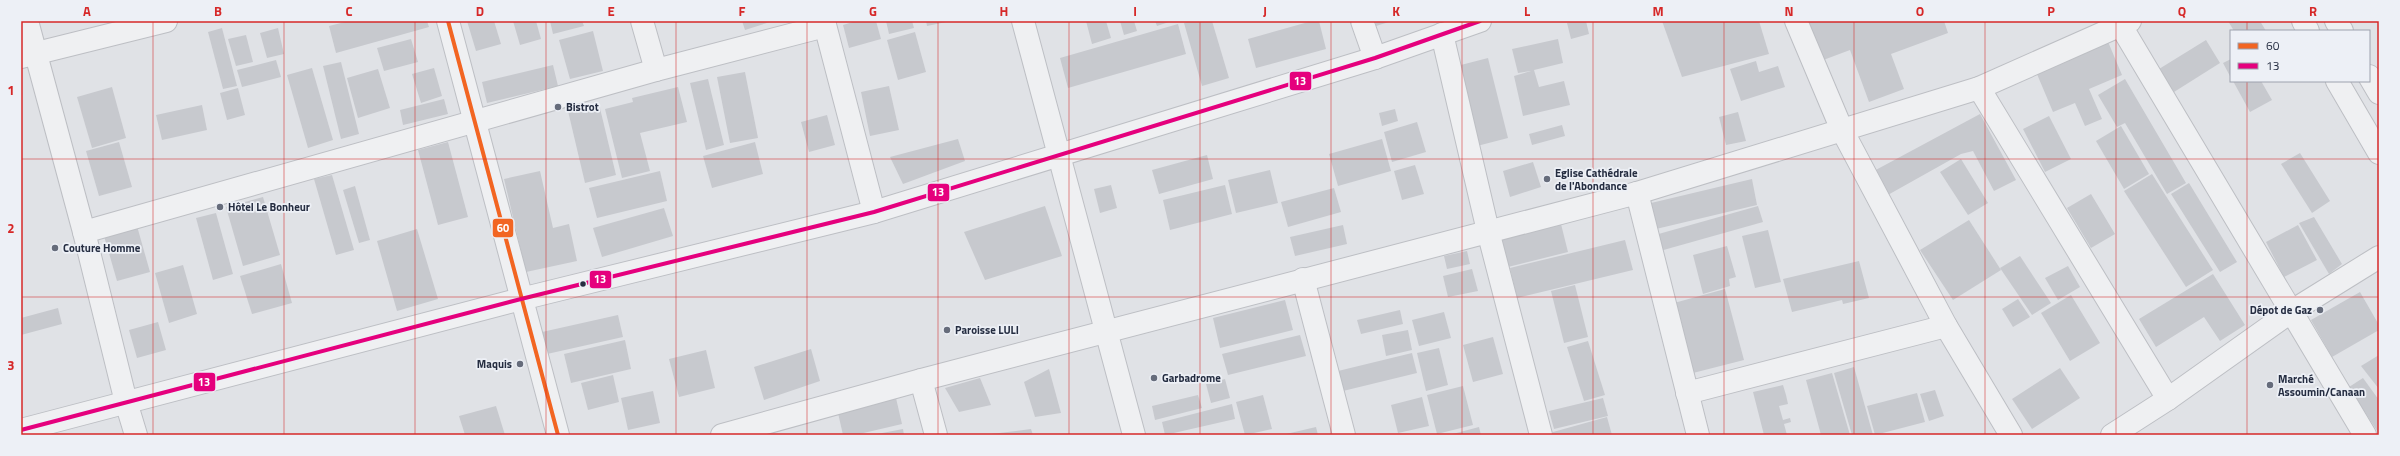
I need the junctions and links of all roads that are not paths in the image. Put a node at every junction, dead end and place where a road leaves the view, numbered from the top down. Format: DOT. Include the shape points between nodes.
graph roads {
  1 [pos="27,21"];
  2 [pos="166,21"];
  3 [pos="448,21"];
  4 [pos="642,21"];
  5 [pos="1023,21"];
  6 [pos="1362,21"];
  7 [pos="1480,21"];
  8 [pos="1796,21"];
  9 [pos="2302,21"];
  10 [pos="2336,21"];
  11 [pos="824,23"];
  12 [pos="2126,23"];
  13 [pos="2307,30"];
  14 [pos="2341,30"];
  15 [pos="1442,34"];
  16 [pos="29,55"];
  17 [pos="1375,58"];
  18 [pos="656,70"];
  19 [pos="2370,78"];
  20 [pos="2338,82"];
  21 [pos="1979,88"];
  22 [pos="2379,93"];
  23 [pos="476,122"];
  24 [pos="1842,130"];
  25 [pos="2379,152"];
  26 [pos="1060,156"];
  27 [pos="1637,193"];
  28 [pos="874,212"];
  29 [pos="1488,231"];
  30 [pos="84,232"];
  31 [pos="2379,257"];
  32 [pos="1303,279"];
  33 [pos="522,299"];
  34 [pos="2292,311"];
  35 [pos="1946,326"];
  36 [pos="1106,333"];
  37 [pos="921,380"];
  38 [pos="1687,393"];
  39 [pos="2168,399"];
  40 [pos="126,402"];
  41 [pos="764,429"];
  42 [pos="21,430"];
  43 [pos="136,435"];
  44 [pos="558,435"];
  45 [pos="722,435"];
  46 [pos="936,435"];
  47 [pos="1134,435"];
  48 [pos="1344,435"];
  49 [pos="1541,435"];
  50 [pos="1698,435"];
  51 [pos="2011,435"];
  52 [pos="2112,435"];
  53 [pos="2364,435"];
  1 -- 16 [label="street"];
  2 -- 16 [label="street"];
  3 -- 23 [label="street"];
  4 -- 18 [label="street"];
  5 -- 26 [label="street"];
  6 -- 17 [label="street"];
  7 -- 15 [label="street"];
  8 -- 24 [label="street"];
  9 -- 13 [label="street"];
  10 -- 14 [label="street"];
  11 -- 18 [label="street"];
  11 -- 28 [label="street"];
  12 -- 21 [label="street"];
  12 -- 34 [label="street"];
  15 -- 17 [label="street"];
  15 -- 29 [label="street"];
  16 -- 30 [label="street"];
  17 -- 26 [label="street"];
  18 -- 23 [label="street"];
  19 -- 22 [label="street"];
  20 -- 25 [label="street"];
  21 -- 24 [label="street"];
  21 -- 39 [label="street"];
  23 -- 30 [label="street"];
  23 -- 33 [label="street"];
  24 -- 27 [label="street"];
  24 -- 35 [label="street"];
  26 -- 28 [label="street"];
  26 -- 36 [label="street"];
  27 -- 29 [label="street"];
  27 -- 38 [label="street"];
  28 -- 33 [label="street"];
  29 -- 32 [label="street"];
  29 -- 49 [label="street"];
  30 -- 40 [label="street"];
  31 -- 34 [label="street"];
  32 -- 36 [label="street"];
  32 -- 48 [label="street"];
  33 -- 40 [label="street"];
  33 -- 44 [label="street"];
  34 -- 39 [label="street"];
  34 -- 53 [label="street"];
  35 -- 38 [label="street"];
  35 -- 51 [label="street"];
  36 -- 37 [label="street"];
  36 -- 47 [label="street"];
  37 -- 41 [label="street"];
  37 -- 46 [label="street"];
  38 -- 50 [label="street"];
  39 -- 52 [label="street"];
  40 -- 42 [label="street"];
  40 -- 43 [label="street"];
  41 -- 45 [label="street"];
}
